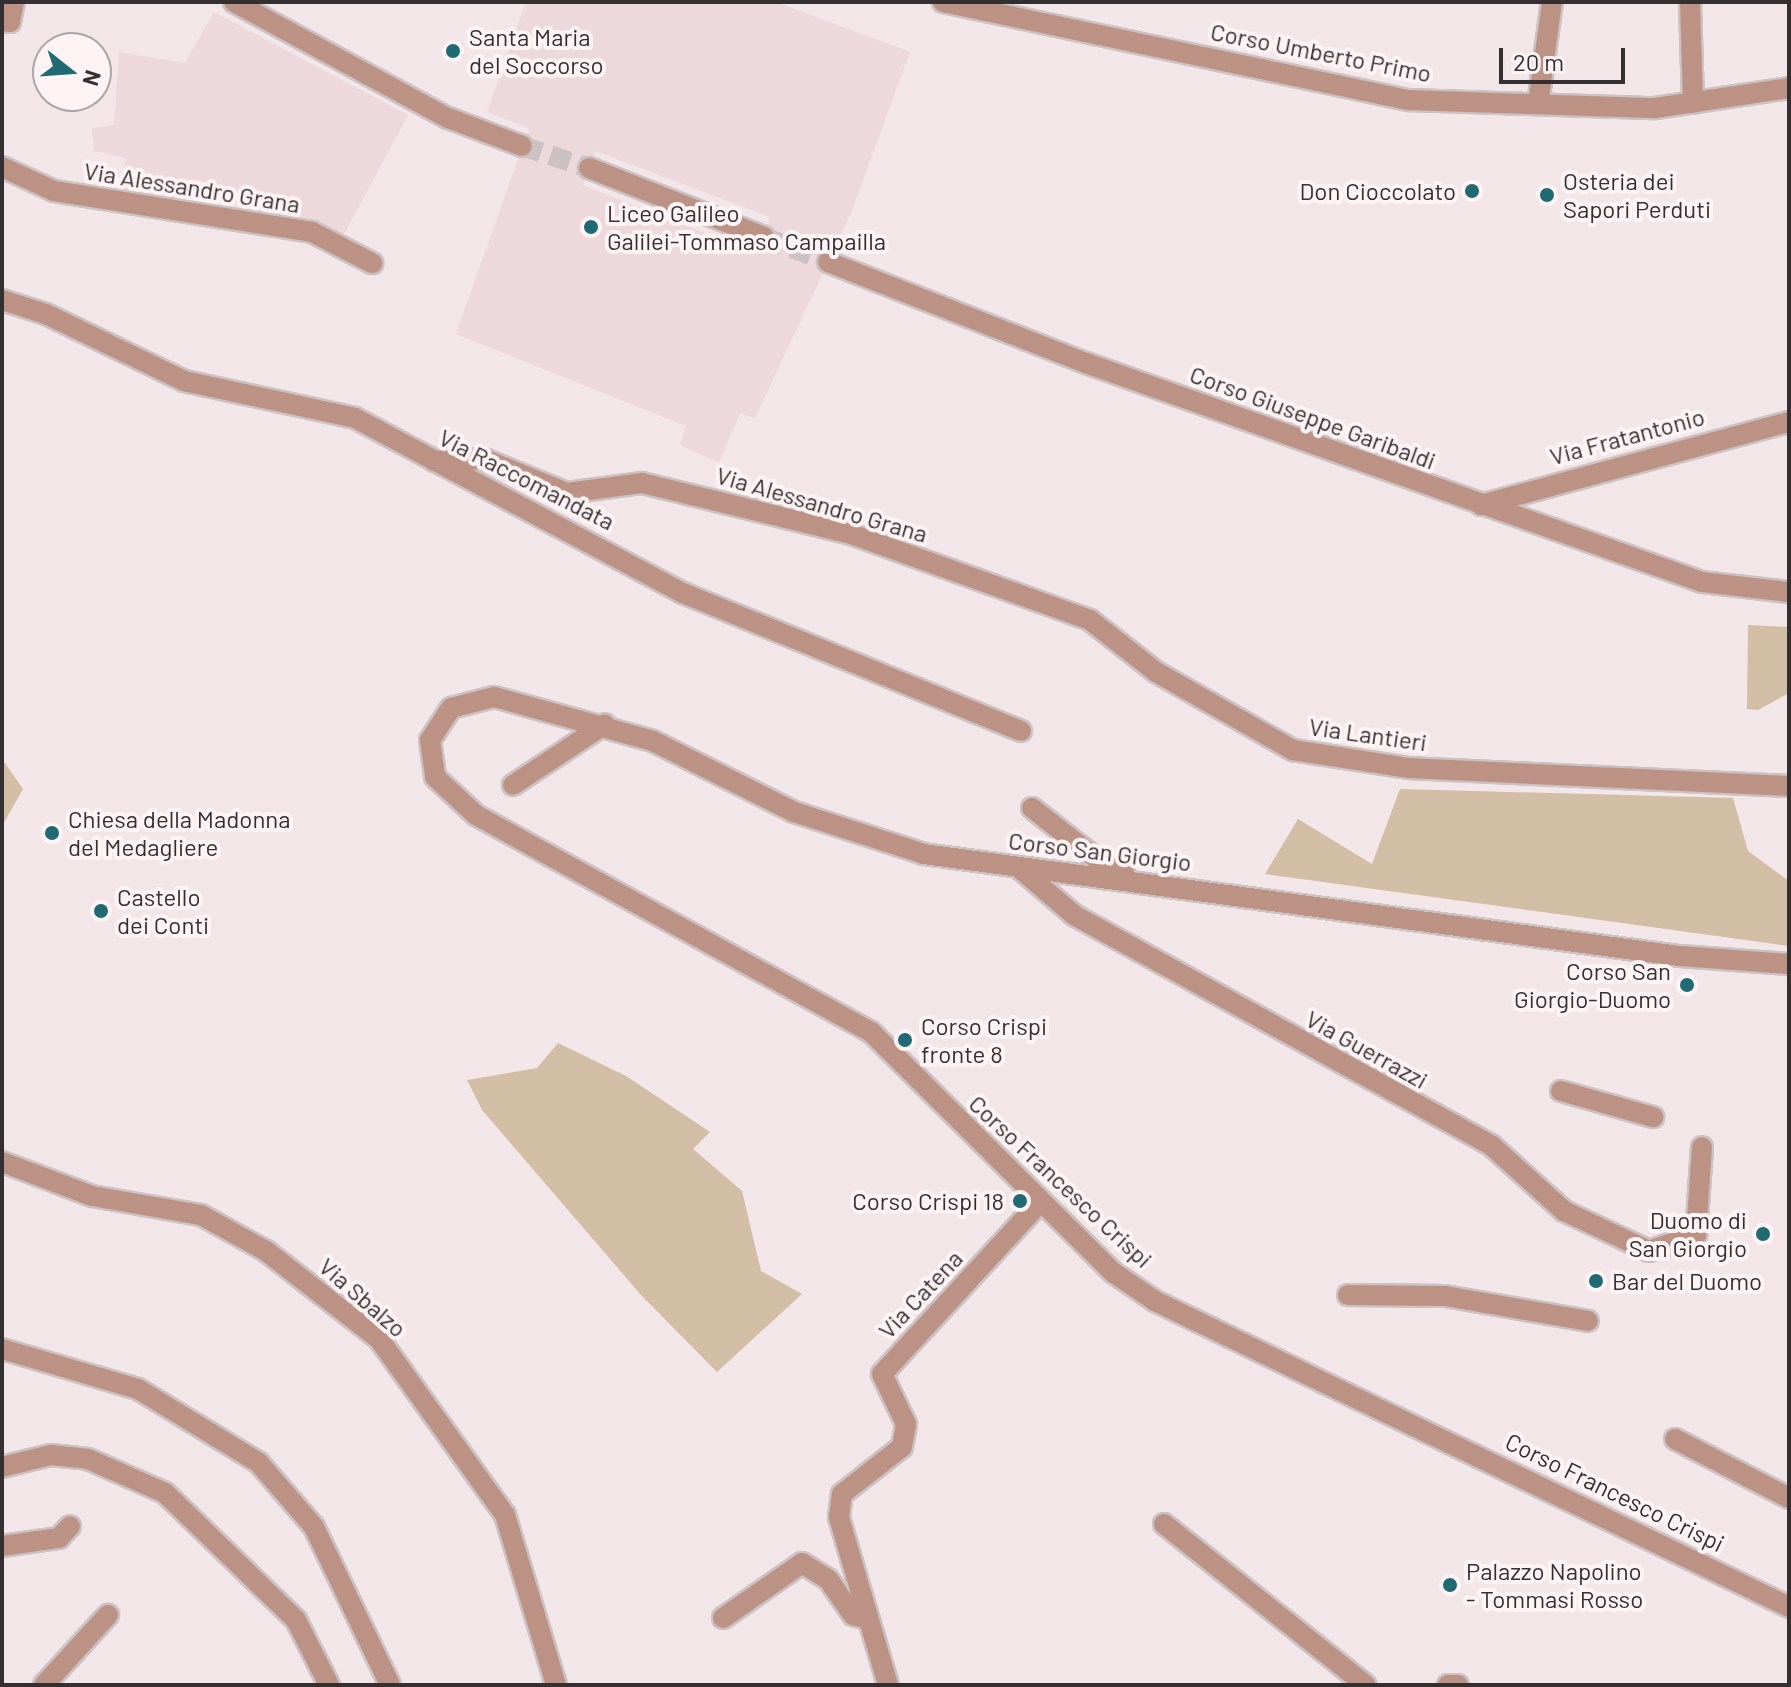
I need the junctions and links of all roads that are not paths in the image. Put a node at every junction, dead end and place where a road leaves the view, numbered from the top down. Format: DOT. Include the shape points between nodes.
graph roads {
  1 [pos="14,2"];
  2 [pos="234,2"];
  3 [pos="943,2"];
  4 [pos="1552,2"];
  5 [pos="1690,2"];
  6 [pos="2,21"];
  7 [pos="1789,88"];
  8 [pos="1693,103"];
  9 [pos="1538,104"];
  10 [pos="522,146"];
  11 [pos="2,167"];
  12 [pos="589,168"];
  13 [pos="764,237"];
  14 [pos="828,262"];
  15 [pos="372,263"];
  16 [pos="2,300"];
  17 [pos="1789,422"];
  18 [pos="434,461"];
  19 [pos="1481,505"];
  20 [pos="987,580"];
  21 [pos="1789,592"];
  22 [pos="439,721"];
  23 [pos="605,724"];
  24 [pos="1021,731"];
  25 [pos="513,785"];
  26 [pos="1789,786"];
  27 [pos="1032,808"];
  28 [pos="1017,867"];
  29 [pos="1240,884"];
  30 [pos="1789,964"];
  31 [pos="1561,1091"];
  32 [pos="1653,1117"];
  33 [pos="1702,1147"];
  34 [pos="2,1162"];
  35 [pos="1040,1202"];
  36 [pos="1348,1295"];
  37 [pos="1588,1321"];
  38 [pos="2,1349"];
  39 [pos="1675,1439"];
  40 [pos="2,1467"];
  41 [pos="1789,1498"];
  42 [pos="1164,1524"];
  43 [pos="70,1526"];
  44 [pos="2,1546"];
  45 [pos="1789,1607"];
  46 [pos="108,1615"];
  47 [pos="723,1618"];
  48 [pos="868,1619"];
  49 [pos="44,1685"];
  50 [pos="329,1685"];
  51 [pos="390,1685"];
  52 [pos="556,1685"];
  53 [pos="888,1685"];
  54 [pos="1366,1685"];
  55 [pos="1448,1685"];
  56 [pos="1458,1685"];
  1 -- 6 [label="street" via="10,22"];
  2 -- 10 [label="street" via="448,118"];
  3 -- 9 [label="street, Corso Umberto Primo" via="1409,100"];
  4 -- 9 [label="street"];
  5 -- 8 [label="street"];
  7 -- 8 [label="street, Corso Umberto Primo"];
  8 -- 9 [label="street, Corso Umberto Primo"];
  11 -- 15 [label="street, Via Alessandro Grana" via="54,191 312,232"];
  12 -- 13 [label="street"];
  14 -- 19 [label="street, Corso Giuseppe Garibaldi"];
  16 -- 18 [label="street, Via Raccomandata" via="46,314 184,381 355,418"];
  17 -- 19 [label="street, Via Fratantonio"];
  18 -- 20 [label="street, Via Alessandro Grana" via="484,459 567,493 642,483 851,534"];
  18 -- 24 [label="street, Via Raccomandata" via="683,593"];
  19 -- 21 [label="street, Corso Giuseppe Garibaldi" via="1702,582"];
  20 -- 26 [label="street, Via Lantieri" via="1090,620 1156,672 1293,750 1408,768"];
  22 -- 23 [label="street, Corso San Giorgio" via="468,699 494,697"];
  22 -- 35 [label="street, Corso Francesco Crispi" via="429,758 445,792 580,877 860,1024"];
  23 -- 25 [label="street"];
  23 -- 28 [label="street, Corso San Giorgio" via="863,838"];
  27 -- 29 [label="street" via="1107,867"];
  28 -- 30 [label="street, Corso San Giorgio" via="1549,939"];
  28 -- 33 [label="street, Via Guerrazzi" via="1074,915 1492,1146 1564,1211 1649,1251 1696,1235"];
  31 -- 32 [label="street"];
  34 -- 52 [label="street, Via Sbalzo" via="92,1196 201,1215 266,1251 379,1339 505,1515"];
  35 -- 45 [label="street, Corso Francesco Crispi" via="1155,1301"];
  35 -- 48 [label="street, Via Catena" via="882,1374 906,1424 902,1447 842,1494 839,1517"];
  36 -- 37 [label="street" via="1445,1296"];
  38 -- 51 [label="street" via="138,1389 259,1463 314,1527"];
  39 -- 41 [label="street"];
  40 -- 50 [label="street" via="51,1455 88,1459 165,1493 296,1620"];
  42 -- 54 [label="street"];
  43 -- 44 [label="street" via="59,1538"];
  46 -- 49 [label="street"];
  47 -- 48 [label="street" via="802,1563 828,1579 853,1615"];
  48 -- 53 [label="street, Via Catena"];
  55 -- 56 [label="street"];
}
